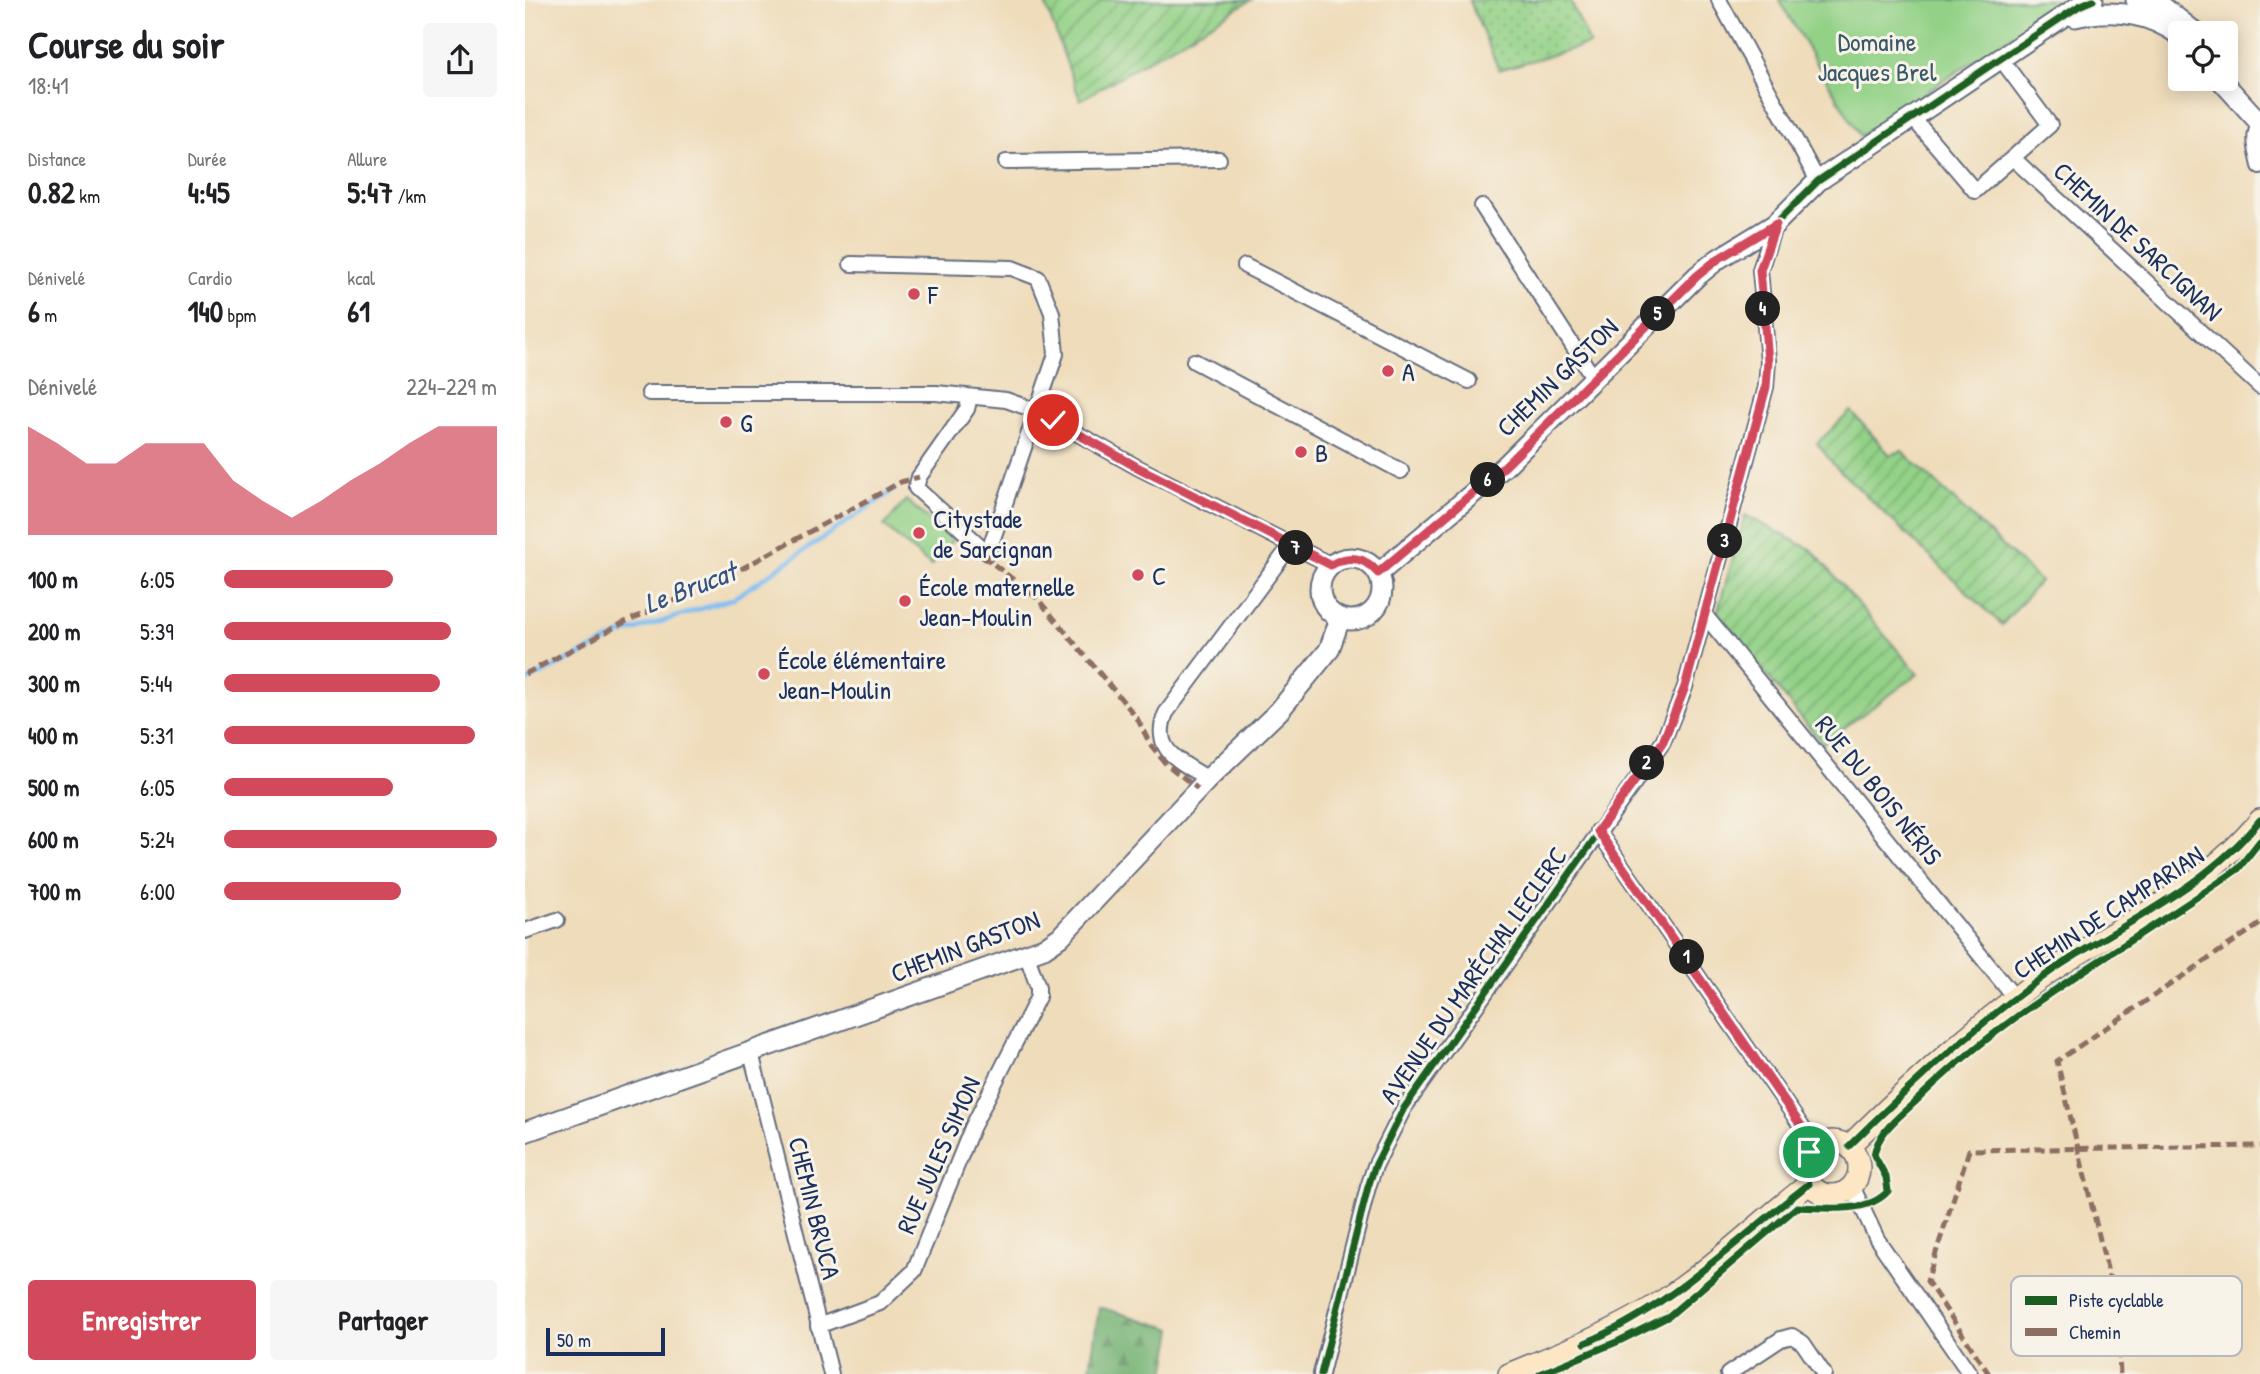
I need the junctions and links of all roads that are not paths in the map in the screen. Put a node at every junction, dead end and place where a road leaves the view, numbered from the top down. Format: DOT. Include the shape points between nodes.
graph roads {
  1 [pos="1719,0"];
  2 [pos="2093,0"];
  3 [pos="2136,0"];
  4 [pos="2060,20"];
  5 [pos="2181,21"];
  6 [pos="2168,28"];
  7 [pos="2001,59"];
  8 [pos="2238,82"];
  9 [pos="2231,91"];
  10 [pos="2260,108"];
  11 [pos="1912,117"];
  12 [pos="2260,123"];
  13 [pos="1219,159"];
  14 [pos="2014,159"];
  15 [pos="1006,162"];
  16 [pos="2260,166"];
  17 [pos="1818,181"];
  18 [pos="1482,206"];
  19 [pos="1776,224"];
  20 [pos="851,264"];
  21 [pos="1245,266"];
  22 [pos="1194,361"];
  23 [pos="1595,380"];
  24 [pos="1469,381"];
  25 [pos="2260,387"];
  26 [pos="649,393"];
  27 [pos="969,397"];
  28 [pos="1037,411"];
  29 [pos="1401,471"];
  30 [pos="1291,545"];
  31 [pos="1331,565"];
  32 [pos="1378,573"];
  33 [pos="1704,614"];
  34 [pos="1340,619"];
  35 [pos="1208,779"];
  36 [pos="2260,820"];
  37 [pos="1598,831"];
  38 [pos="557,920"];
  39 [pos="525,931"];
  40 [pos="1027,956"];
  41 [pos="2015,998"];
  42 [pos="751,1053"];
  43 [pos="525,1132"];
  44 [pos="1815,1146"];
  45 [pos="1849,1146"];
  46 [pos="1809,1184"];
  47 [pos="1852,1186"];
  48 [pos="818,1326"];
  49 [pos="831,1374"];
  50 [pos="1321,1374"];
  51 [pos="1510,1374"];
  52 [pos="1728,1374"];
  53 [pos="1824,1374"];
  54 [pos="1970,1374"];
  1 -- 17 [label="street"];
  2 -- 4 [label="street, AVENUE DU MARÉCHAL LECLERC"];
  3 -- 5 [label="street" via="2163,7"];
  4 -- 6 [label="street, AVENUE DU MARÉCHAL LECLERC" via="2096,12 2129,13"];
  4 -- 7 [label="street, AVENUE DU MARÉCHAL LECLERC"];
  7 -- 11 [label="street, AVENUE DU MARÉCHAL LECLERC"];
  7 -- 14 [label="street, CHEMIN DE SARCIGNAN" via="2050,125"];
  8 -- 10 [label="street"];
  9 -- 12 [label="street"];
  11 -- 14 [label="street, CHEMIN DE SARCIGNAN" via="1975,191"];
  11 -- 17 [label="street, AVENUE DU MARÉCHAL LECLERC"];
  12 -- 16 [label="street" via="2255,142"];
  13 -- 15 [label="street"];
  14 -- 25 [label="street, CHEMIN DE SARCIGNAN"];
  17 -- 19 [label="street, AVENUE DU MARÉCHAL LECLERC"];
  18 -- 23 [label="street"];
  19 -- 23 [label="street, CHEMIN GASTON" via="1697,276"];
  19 -- 33 [label="street, AVENUE DU MARÉCHAL LECLERC" via="1760,270 1766,387"];
  20 -- 28 [label="street" via="1012,268 1038,278 1052,313 1056,355"];
  21 -- 24 [label="street"];
  22 -- 29 [label="street"];
  23 -- 32 [label="street, CHEMIN GASTON" via="1455,510"];
  26 -- 27 [label="street" via="936,393"];
  27 -- 28 [label="street" via="1006,400"];
  27 -- 28 [label="street" via="967,408 916,488 988,553"];
  28 -- 30 [label="street"];
  30 -- 31 [label="street"];
  30 -- 35 [label="street" via="1161,725 1161,738 1173,756"];
  31 -- 32 [label="street" via="1356,558"];
  31 -- 34 [label="street" via="1321,581 1321,598"];
  32 -- 34 [label="street" via="1383,592 1375,609 1359,620"];
  33 -- 37 [label="street, AVENUE DU MARÉCHAL LECLERC" via="1685,687 1663,742"];
  33 -- 41 [label="street, RUE DU BOIS NÉRIS"];
  34 -- 35 [label="street, CHEMIN GASTON" via="1329,650 1279,711"];
  35 -- 40 [label="street, CHEMIN GASTON" via="1060,937"];
  36 -- 41 [label="main road, CHEMIN DE CAMPARIAN" via="2200,880 2099,940"];
  37 -- 44 [label="street"];
  37 -- 50 [label="street, AVENUE DU MARÉCHAL LECLERC" via="1413,1093 1386,1142 1368,1187"];
  38 -- 39 [label="street"];
  40 -- 42 [label="street, CHEMIN GASTON"];
  40 -- 48 [label="street, RUE JULES SIMON" via="1038,997 972,1128 914,1271 880,1304"];
  41 -- 45 [label="main road, CHEMIN DE CAMPARIAN" via="1924,1074"];
  42 -- 43 [label="street, CHEMIN GASTON"];
  42 -- 48 [label="street, CHEMIN BRUCA"];
  44 -- 45 [label="main road" via="1832,1140"];
  44 -- 46 [label="main road" via="1805,1160"];
  45 -- 47 [label="main road" via="1859,1170"];
  46 -- 47 [label="main road" via="1830,1195"];
  46 -- 51 [label="main road" via="1681,1289 1598,1338"];
  47 -- 54 [label="street" via="1877,1239"];
  48 -- 49 [label="street, CHEMIN BRUCA"];
  52 -- 53 [label="street" via="1792,1336 1803,1342"];
}
